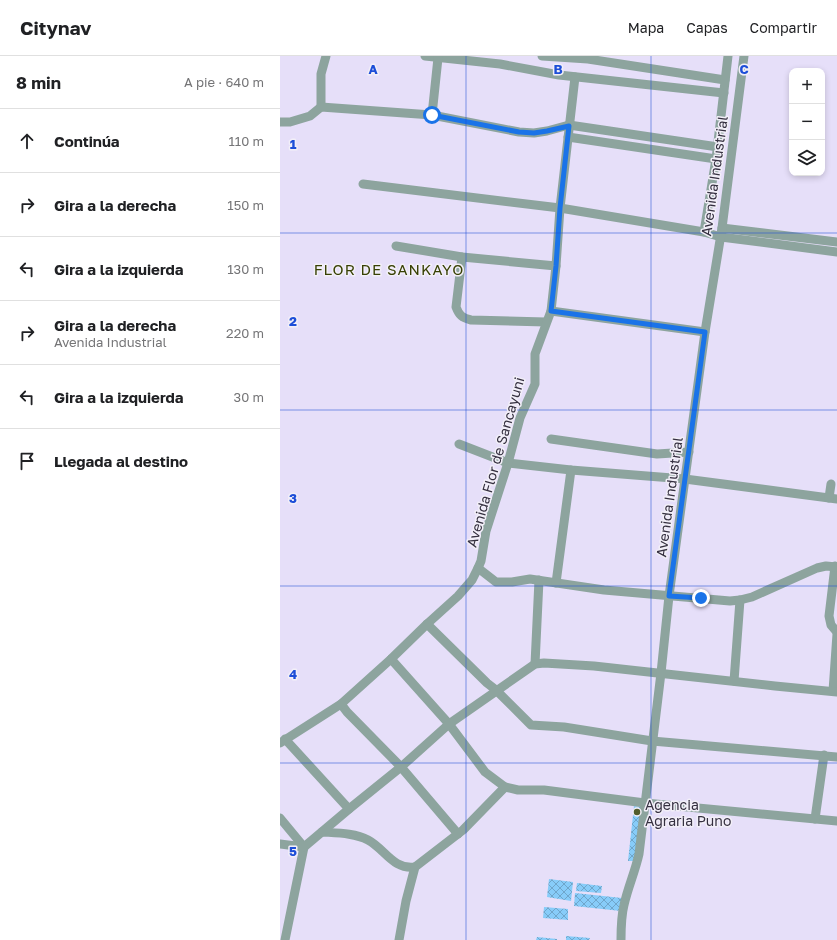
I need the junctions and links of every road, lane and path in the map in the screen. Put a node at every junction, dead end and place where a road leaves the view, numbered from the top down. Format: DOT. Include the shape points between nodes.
graph roads {
  1 [pos="326,56"];
  2 [pos="425,56"];
  3 [pos="542,56"];
  4 [pos="728,56"];
  5 [pos="744,56"];
  6 [pos="569,57"];
  7 [pos="438,58"];
  8 [pos="588,58"];
  9 [pos="575,77"];
  10 [pos="724,80"];
  11 [pos="724,93"];
  12 [pos="321,107"];
  13 [pos="432,115"];
  14 [pos="280,122"];
  15 [pos="569,126"];
  16 [pos="568,137"];
  17 [pos="718,147"];
  18 [pos="716,159"];
  19 [pos="363,184"];
  20 [pos="560,208"];
  21 [pos="704,232"];
  22 [pos="721,232"];
  23 [pos="837,242"];
  24 [pos="396,246"];
  25 [pos="837,252"];
  26 [pos="462,257"];
  27 [pos="556,266"];
  28 [pos="551,311"];
  29 [pos="546,322"];
  30 [pos="705,332"];
  31 [pos="551,439"];
  32 [pos="459,444"];
  33 [pos="689,452"];
  34 [pos="508,463"];
  35 [pos="571,470"];
  36 [pos="685,479"];
  37 [pos="831,484"];
  38 [pos="833,498"];
  39 [pos="836,567"];
  40 [pos="478,568"];
  41 [pos="539,580"];
  42 [pos="556,583"];
  43 [pos="669,596"];
  44 [pos="740,600"];
  45 [pos="427,624"];
  46 [pos="837,633"];
  47 [pos="391,659"];
  48 [pos="535,664"];
  49 [pos="661,673"];
  50 [pos="734,681"];
  51 [pos="496,690"];
  52 [pos="835,691"];
  53 [pos="341,704"];
  54 [pos="449,724"];
  55 [pos="282,741"];
  56 [pos="652,741"];
  57 [pos="824,755"];
  58 [pos="837,757"];
  59 [pos="401,767"];
  60 [pos="506,787"];
  61 [pos="645,803"];
  62 [pos="349,809"];
  63 [pos="280,818"];
  64 [pos="815,819"];
  65 [pos="837,821"];
  66 [pos="322,832"];
  67 [pos="458,834"];
  68 [pos="280,844"];
  69 [pos="304,847"];
  70 [pos="415,867"];
  71 [pos="285,940"];
  72 [pos="399,940"];
  73 [pos="621,940"];
  1 -- 12 [label="street" via="320,74"];
  2 -- 7 [label="street"];
  3 -- 6 [label="street"];
  4 -- 10 [label="street, Avenida Industrial"];
  5 -- 22 [label="street, Avenida Industrial"];
  6 -- 8 [label="street"];
  7 -- 9 [label="street" via="500,64"];
  7 -- 13 [label="street"];
  8 -- 10 [label="street"];
  9 -- 11 [label="street"];
  9 -- 15 [label="street, Avenida Flor de Sancayuni"];
  10 -- 11 [label="street, Avenida Industrial"];
  11 -- 17 [label="street, Avenida Industrial"];
  12 -- 13 [label="street"];
  12 -- 14 [label="street" via="310,116"];
  13 -- 15 [label="street" via="519,132 534,133"];
  15 -- 16 [label="street, Avenida Flor de Sancayuni"];
  15 -- 17 [label="street"];
  16 -- 18 [label="street"];
  16 -- 20 [label="street, Avenida Flor de Sancayuni"];
  17 -- 18 [label="street, Avenida Industrial"];
  18 -- 21 [label="street, Avenida Industrial"];
  19 -- 20 [label="street"];
  20 -- 21 [label="street"];
  20 -- 27 [label="street, Avenida Flor de Sancayuni"];
  21 -- 22 [label="street"];
  22 -- 23 [label="street"];
  22 -- 25 [label="street"];
  22 -- 30 [label="street, Avenida Industrial"];
  24 -- 26 [label="street"];
  26 -- 27 [label="street"];
  26 -- 29 [label="street" via="456,307 464,318"];
  27 -- 28 [label="street, Avenida Flor de Sancayuni"];
  28 -- 29 [label="street, Avenida Flor de Sancayuni"];
  28 -- 30 [label="street"];
  29 -- 34 [label="street, Avenida Flor de Sancayuni" via="534,354 535,384 520,418"];
  30 -- 33 [label="street, Avenida Industrial"];
  31 -- 33 [label="street" via="657,454"];
  32 -- 34 [label="street"];
  33 -- 36 [label="street, Avenida Industrial"];
  34 -- 35 [label="street"];
  34 -- 40 [label="street, Avenida Flor de Sancayuni" via="486,531"];
  35 -- 36 [label="street"];
  35 -- 42 [label="street"];
  36 -- 38 [label="street"];
  36 -- 43 [label="street, Avenida Industrial"];
  37 -- 38 [label="street"];
  39 -- 44 [label="street" via="817,568"];
  39 -- 46 [label="street" via="829,616 831,625"];
  40 -- 41 [label="street" via="496,582"];
  40 -- 45 [label="street, Avenida Flor de Sancayuni" via="462,591"];
  41 -- 42 [label="street"];
  41 -- 48 [label="street"];
  42 -- 43 [label="street"];
  43 -- 44 [label="street"];
  43 -- 49 [label="street, Avenida Industrial"];
  44 -- 50 [label="street"];
  45 -- 47 [label="street, Avenida Flor de Sancayuni"];
  45 -- 51 [label="street"];
  46 -- 52 [label="street"];
  47 -- 53 [label="street, Avenida Flor de Sancayuni"];
  47 -- 54 [label="street"];
  48 -- 49 [label="street" via="594,666"];
  48 -- 51 [label="street"];
  49 -- 50 [label="street"];
  49 -- 56 [label="street, Avenida Industrial"];
  50 -- 52 [label="street"];
  51 -- 54 [label="street"];
  51 -- 56 [label="street" via="532,725 564,727"];
  53 -- 55 [label="street, Avenida Flor de Sancayuni"];
  53 -- 59 [label="street"];
  54 -- 59 [label="street"];
  54 -- 60 [label="street" via="485,772"];
  55 -- 62 [label="street"];
  56 -- 57 [label="street"];
  56 -- 61 [label="street, Avenida Industrial"];
  57 -- 58 [label="street"];
  57 -- 64 [label="street"];
  59 -- 62 [label="street"];
  59 -- 67 [label="street"];
  60 -- 61 [label="street"];
  60 -- 67 [label="street"];
  61 -- 64 [label="street"];
  61 -- 73 [label="street, Avenida Industrial" via="639,854 624,906"];
  62 -- 66 [label="street"];
  63 -- 69 [label="street"];
  64 -- 65 [label="street"];
  66 -- 69 [label="street"];
  66 -- 70 [label="street" via="359,836 369,840 400,866"];
  67 -- 70 [label="street"];
  68 -- 69 [label="street"];
  69 -- 71 [label="street"];
  70 -- 72 [label="street"];
}
